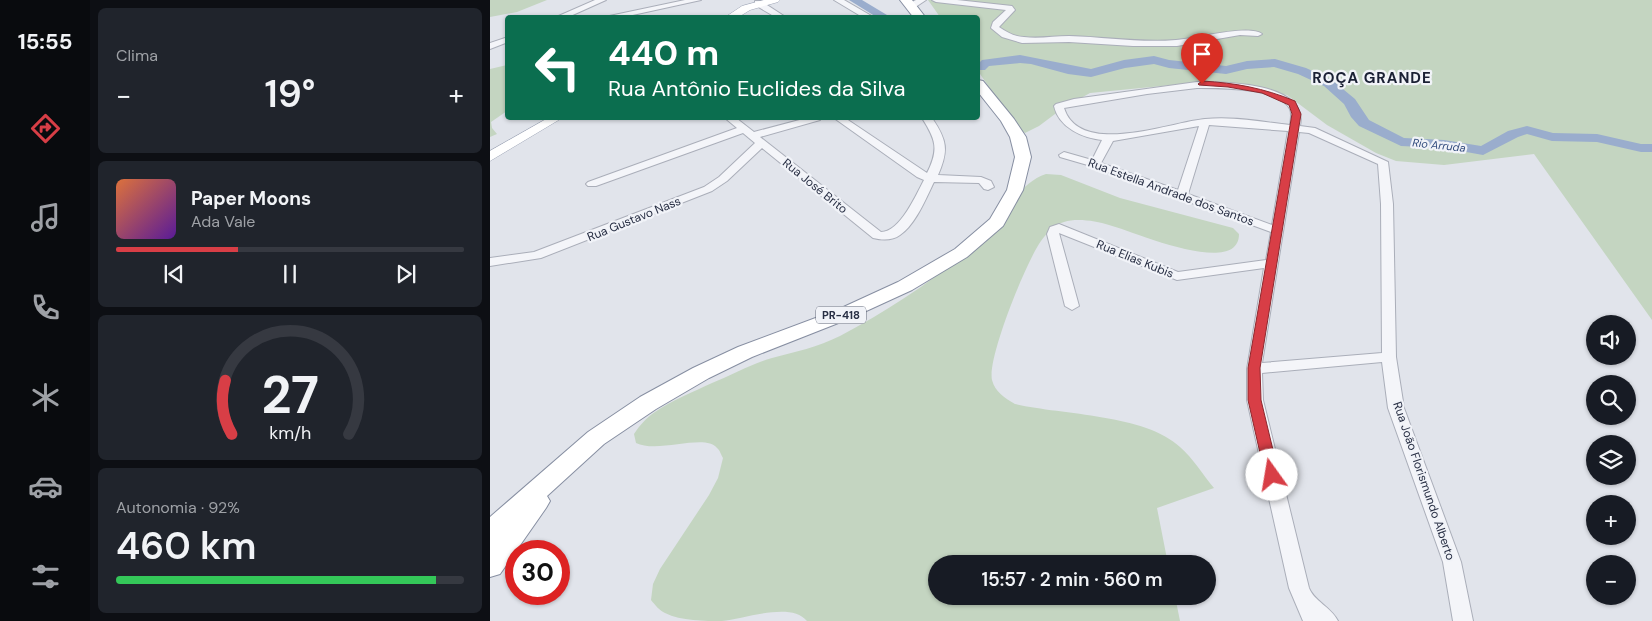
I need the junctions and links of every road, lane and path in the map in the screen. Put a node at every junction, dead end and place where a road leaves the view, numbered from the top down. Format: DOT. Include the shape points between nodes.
graph roads {
  1 [pos="602,0"];
  2 [pos="697,0"];
  3 [pos="775,0"];
  4 [pos="838,0"];
  5 [pos="936,0"];
  6 [pos="911,1"];
  7 [pos="758,3"];
  8 [pos="565,15"];
  9 [pos="620,15"];
  10 [pos="734,15"];
  11 [pos="778,15"];
  12 [pos="866,15"];
  13 [pos="919,15"];
  14 [pos="1258,34"];
  15 [pos="505,39"];
  16 [pos="490,46"];
  17 [pos="980,86"];
  18 [pos="553,120"];
  19 [pos="733,120"];
  20 [pos="809,120"];
  21 [pos="842,120"];
  22 [pos="928,120"];
  23 [pos="1205,122"];
  24 [pos="1294,128"];
  25 [pos="753,136"];
  26 [pos="1109,138"];
  27 [pos="1064,155"];
  28 [pos="490,157"];
  29 [pos="1095,164"];
  30 [pos="929,178"];
  31 [pos="592,184"];
  32 [pos="988,187"];
  33 [pos="1182,196"];
  34 [pos="1059,228"];
  35 [pos="1278,230"];
  36 [pos="490,262"];
  37 [pos="1273,263"];
  38 [pos="1072,306"];
  39 [pos="1389,356"];
  40 [pos="1254,368"];
  41 [pos="582,451"];
  42 [pos="490,535"];
  43 [pos="490,566"];
  44 [pos="1299,588"];
  45 [pos="1313,621"];
  46 [pos="1328,621"];
  47 [pos="1463,621"];
  1 -- 8 [label="street"];
  2 -- 9 [label="street"];
  3 -- 7 [label="main road"];
  4 -- 12 [label="street"];
  5 -- 14 [label="street" via="1009,8 1011,10 995,28 1022,40 1177,43 1240,33"];
  6 -- 13 [label="highway"];
  7 -- 10 [label="main road"];
  7 -- 11 [label="street"];
  15 -- 16 [label="street"];
  17 -- 41 [label="highway, PR-418" via="1007,119 1018,138 1022,157 1015,190 997,222 960,253 905,286 700,373 648,403"];
  18 -- 28 [label="main road"];
  19 -- 25 [label="street, Rua José Brito"];
  20 -- 25 [label="street"];
  21 -- 30 [label="street"];
  22 -- 30 [label="street" via="936,131 941,149 939,162"];
  23 -- 24 [label="street"];
  23 -- 26 [label="street"];
  23 -- 33 [label="street"];
  24 -- 26 [label="street" via="1296,114 1292,103 1264,92 1228,85 1174,87 1059,106 1079,131"];
  24 -- 35 [label="street"];
  24 -- 39 [label="street, Rua João Florismundo Alberto" via="1311,130 1384,162"];
  25 -- 30 [label="street, Rua José Brito" via="877,235 894,234 904,225"];
  25 -- 31 [label="street"];
  25 -- 36 [label="street, Rua Gustavo Nass" via="723,179 708,189 537,256"];
  26 -- 29 [label="street"];
  27 -- 29 [label="street, Rua Estella Andrade dos Santos"];
  29 -- 33 [label="street, Rua Estella Andrade dos Santos"];
  30 -- 32 [label="street" via="981,180"];
  33 -- 35 [label="street, Rua Estella Andrade dos Santos"];
  34 -- 37 [label="street, Rua Elias Kubis" via="1177,276"];
  34 -- 38 [label="street" via="1053,234"];
  35 -- 37 [label="street"];
  37 -- 40 [label="street"];
  39 -- 40 [label="street"];
  39 -- 47 [label="street, Rua João Florismundo Alberto" via="1396,408 1452,562"];
  40 -- 44 [label="street" via="1255,400"];
  41 -- 42 [label="highway, PR-418" via="507,516"];
  41 -- 43 [label="highway, PR-418" via="534,504"];
  44 -- 45 [label="street"];
  44 -- 46 [label="street" via="1307,602"];
}
